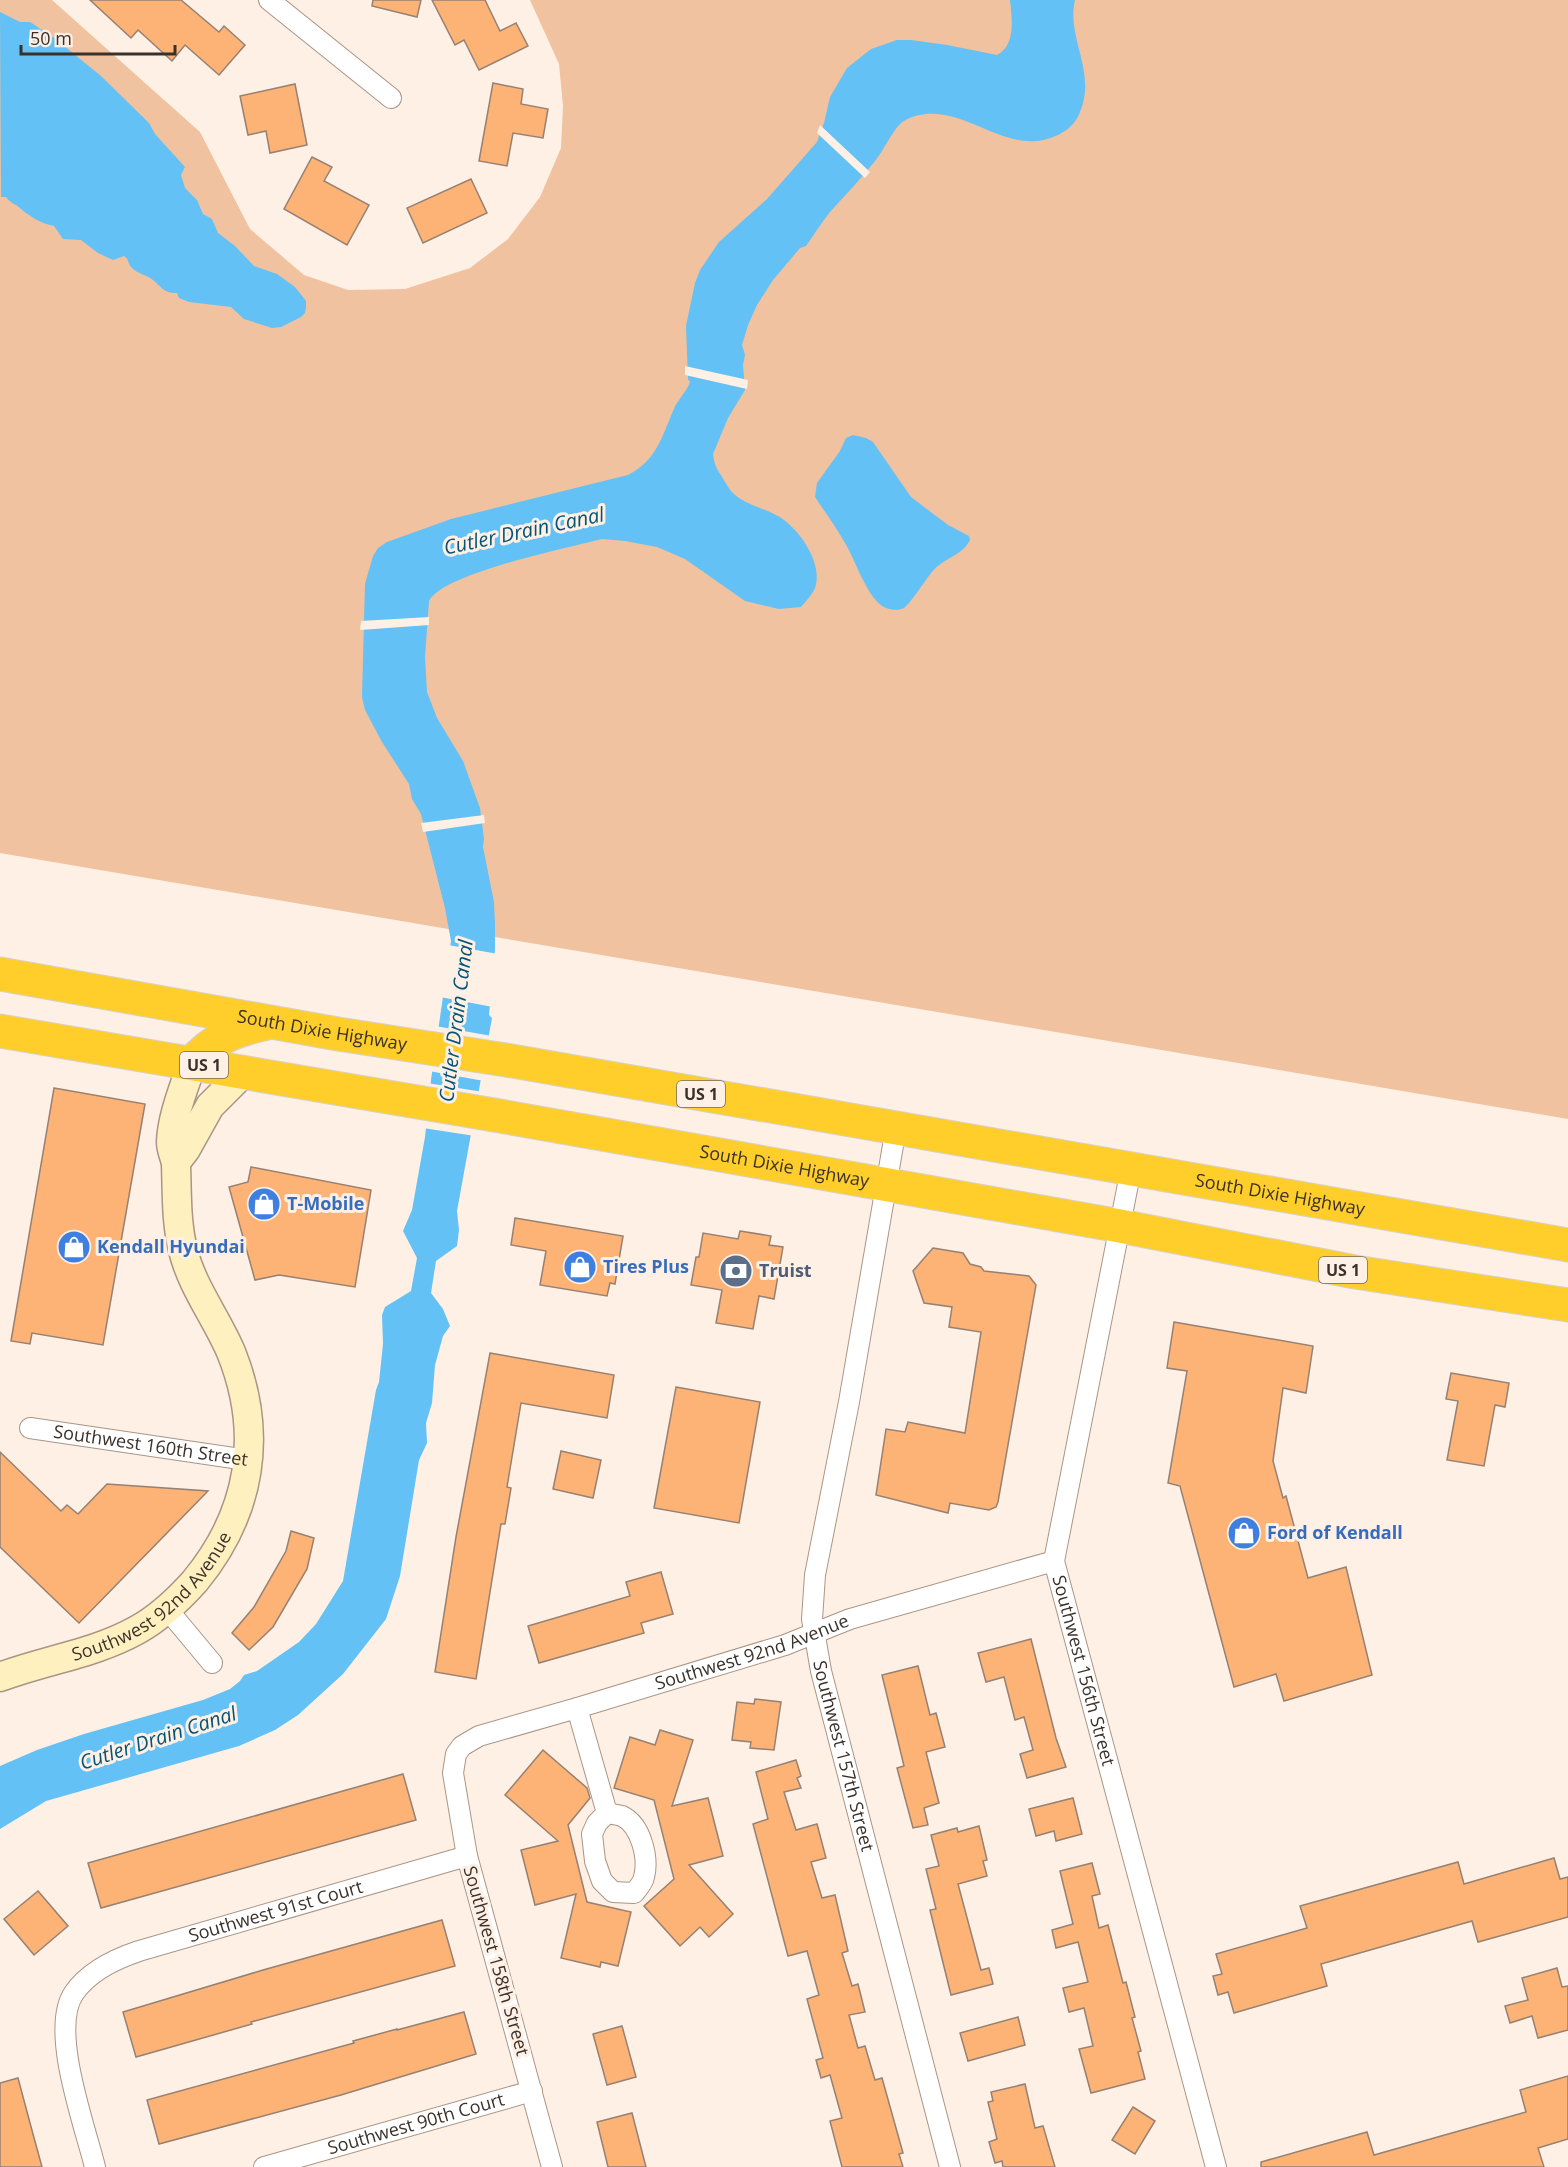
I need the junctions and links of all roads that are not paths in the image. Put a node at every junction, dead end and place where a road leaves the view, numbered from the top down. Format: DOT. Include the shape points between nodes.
graph roads {
  1 [pos="269,0"];
  2 [pos="391,98"];
  3 [pos="0,974"];
  4 [pos="272,1022"];
  5 [pos="0,1031"];
  6 [pos="192,1063"];
  7 [pos="244,1072"];
  8 [pos="896,1128"];
  9 [pos="176,1162"];
  10 [pos="1131,1169"];
  11 [pos="885,1185"];
  12 [pos="1120,1226"];
  13 [pos="1568,1245"];
  14 [pos="1568,1305"];
  15 [pos="30,1428"];
  16 [pos="248,1460"];
  17 [pos="1054,1561"];
  18 [pos="166,1609"];
  19 [pos="813,1635"];
  20 [pos="212,1663"];
  21 [pos="0,1677"];
  22 [pos="577,1708"];
  23 [pos="456,1754"];
  24 [pos="607,1813"];
  25 [pos="467,1856"];
  26 [pos="532,2091"];
  27 [pos="95,2167"];
  28 [pos="264,2167"];
  29 [pos="552,2167"];
  30 [pos="950,2167"];
  31 [pos="1216,2167"];
  1 -- 2 [label="street"];
  3 -- 4 [label="highway, South Dixie Highway / US 1"];
  4 -- 6 [label="highway" via="226,1036 205,1048"];
  4 -- 8 [label="highway, South Dixie Highway / US 1"];
  5 -- 6 [label="highway, South Dixie Highway / US 1"];
  6 -- 7 [label="highway, South Dixie Highway / US 1"];
  6 -- 9 [label="street, Southwest 160th Street" via="171,1144"];
  7 -- 9 [label="street" via="210,1106"];
  7 -- 11 [label="highway, South Dixie Highway / US 1"];
  8 -- 10 [label="highway, South Dixie Highway / US 1"];
  8 -- 11 [label="street, Southwest 157th Street"];
  9 -- 16 [label="street, Southwest 160th Street" via="183,1250 198,1292 230,1351 238,1375 247,1417"];
  10 -- 12 [label="street, Southwest 156th Street"];
  10 -- 13 [label="highway, South Dixie Highway / US 1"];
  11 -- 12 [label="highway, South Dixie Highway / US 1"];
  11 -- 19 [label="street, Southwest 157th Street" via="815,1575"];
  12 -- 14 [label="highway, South Dixie Highway / US 1" via="1355,1272"];
  12 -- 17 [label="street, Southwest 156th Street"];
  15 -- 16 [label="street, Southwest 160th Street"];
  16 -- 18 [label="street, Southwest 92nd Avenue" via="231,1528 186,1592"];
  17 -- 19 [label="street, Southwest 92nd Avenue" via="850,1619"];
  17 -- 31 [label="street, Southwest 156th Street"];
  18 -- 20 [label="street"];
  18 -- 21 [label="street, Southwest 92nd Avenue" via="123,1637"];
  19 -- 22 [label="street, Southwest 92nd Avenue"];
  19 -- 30 [label="street, Southwest 157th Street"];
  22 -- 23 [label="street, Southwest 92nd Avenue" via="479,1736"];
  22 -- 24 [label="street"];
  23 -- 25 [label="street, Southwest 158th Street" via="454,1785"];
  25 -- 26 [label="street, Southwest 158th Street"];
  25 -- 27 [label="street, Southwest 91st Court" via="139,1951 89,1976 69,2002 65,2024 70,2068"];
  26 -- 28 [label="street, Southwest 90th Court"];
  26 -- 29 [label="street, Southwest 158th Street"];
}
